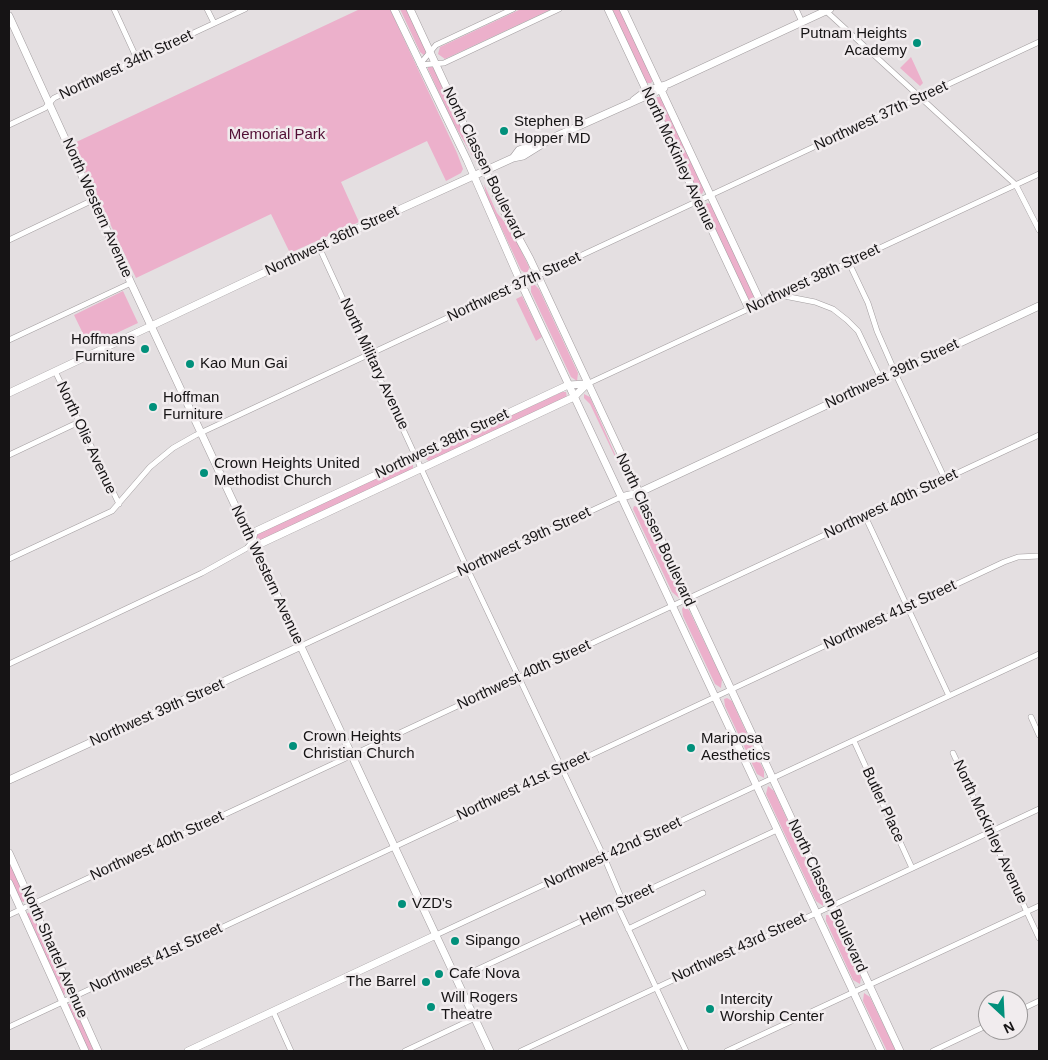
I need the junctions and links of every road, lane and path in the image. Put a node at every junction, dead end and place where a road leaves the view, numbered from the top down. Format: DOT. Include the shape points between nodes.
graph roads {
  1 [pos="114,9"];
  2 [pos="207,9"];
  3 [pos="245,9"];
  4 [pos="394,9"];
  5 [pos="410,9"];
  6 [pos="513,9"];
  7 [pos="559,9"];
  8 [pos="608,9"];
  9 [pos="623,9"];
  10 [pos="796,9"];
  11 [pos="828,10"];
  12 [pos="9,16"];
  13 [pos="802,22"];
  14 [pos="214,23"];
  15 [pos="1039,42"];
  16 [pos="430,51"];
  17 [pos="137,59"];
  18 [pos="436,63"];
  19 [pos="420,65"];
  20 [pos="660,88"];
  21 [pos="648,93"];
  22 [pos="920,98"];
  23 [pos="50,104"];
  24 [pos="9,125"];
  25 [pos="486,170"];
  26 [pos="1039,174"];
  27 [pos="473,176"];
  28 [pos="1016,184"];
  29 [pos="710,196"];
  30 [pos="93,200"];
  31 [pos="698,202"];
  32 [pos="1039,230"];
  33 [pos="9,240"];
  34 [pos="319,247"];
  35 [pos="849,263"];
  36 [pos="536,276"];
  37 [pos="131,282"];
  38 [pos="521,283"];
  39 [pos="778,295"];
  40 [pos="761,303"];
  41 [pos="1039,306"];
  42 [pos="749,309"];
  43 [pos="151,326"];
  44 [pos="9,340"];
  45 [pos="369,354"];
  46 [pos="54,371"];
  47 [pos="895,372"];
  48 [pos="881,379"];
  49 [pos="568,384"];
  50 [pos="587,384"];
  51 [pos="9,392"];
  52 [pos="574,397"];
  53 [pos="79,422"];
  54 [pos="201,433"];
  55 [pos="1039,435"];
  56 [pos="9,455"];
  57 [pos="417,456"];
  58 [pos="422,468"];
  59 [pos="945,479"];
  60 [pos="638,492"];
  61 [pos="621,496"];
  62 [pos="119,504"];
  63 [pos="865,516"];
  64 [pos="252,542"];
  65 [pos="1039,556"];
  66 [pos="9,559"];
  67 [pos="467,568"];
  68 [pos="688,599"];
  69 [pos="672,606"];
  70 [pos="908,607"];
  71 [pos="301,646"];
  72 [pos="1039,654"];
  73 [pos="9,664"];
  74 [pos="520,677"];
  75 [pos="730,690"];
  76 [pos="949,696"];
  77 [pos="714,697"];
  78 [pos="1031,717"];
  79 [pos="1039,735"];
  80 [pos="854,741"];
  81 [pos="953,753"];
  82 [pos="352,756"];
  83 [pos="562,768"];
  84 [pos="772,779"];
  85 [pos="9,780"];
  86 [pos="756,786"];
  87 [pos="1039,809"];
  88 [pos="777,830"];
  89 [pos="990,832"];
  90 [pos="394,846"];
  91 [pos="9,853"];
  92 [pos="604,857"];
  93 [pos="912,868"];
  94 [pos="9,883"];
  95 [pos="703,893"];
  96 [pos="623,902"];
  97 [pos="32,904"];
  98 [pos="832,906"];
  99 [pos="1039,906"];
  100 [pos="21,910"];
  101 [pos="1027,911"];
  102 [pos="815,913"];
  103 [pos="9,916"];
  104 [pos="628,929"];
  105 [pos="436,935"];
  106 [pos="1039,938"];
  107 [pos="457,979"];
  108 [pos="869,985"];
  109 [pos="656,987"];
  110 [pos="853,993"];
  111 [pos="74,996"];
  112 [pos="62,1002"];
  113 [pos="273,1011"];
  114 [pos="475,1018"];
  115 [pos="9,1026"];
  116 [pos="978,1030"];
  117 [pos="85,1051"];
  118 [pos="98,1051"];
  119 [pos="188,1051"];
  120 [pos="292,1051"];
  121 [pos="406,1051"];
  122 [pos="490,1051"];
  123 [pos="521,1051"];
  124 [pos="686,1051"];
  125 [pos="727,1051"];
  126 [pos="881,1051"];
  127 [pos="900,1051"];
  128 [pos="933,1051"];
  1 -- 17 [label="street"];
  2 -- 14 [label="street"];
  3 -- 14 [label="street, Northwest 34th Street"];
  4 -- 19 [label="street, North Classen Boulevard"];
  5 -- 16 [label="street, North Classen Boulevard"];
  6 -- 16 [label="street" via="436,44"];
  7 -- 18 [label="street" via="444,63"];
  8 -- 21 [label="street, North McKinley Avenue"];
  9 -- 20 [label="street, North McKinley Avenue"];
  10 -- 13 [label="street"];
  11 -- 13 [label="street, Northwest 36th Street"];
  11 -- 22 [label="street"];
  12 -- 23 [label="street, North Western Avenue"];
  13 -- 20 [label="street, Northwest 36th Street"];
  14 -- 17 [label="street, Northwest 34th Street"];
  15 -- 22 [label="street, Northwest 37th Street"];
  16 -- 18 [label="street, North Classen Boulevard"];
  16 -- 19 [label="street"];
  17 -- 23 [label="street, Northwest 34th Street" via="54,98"];
  18 -- 19 [label="street"];
  18 -- 25 [label="street, North Classen Boulevard"];
  19 -- 27 [label="street, North Classen Boulevard"];
  20 -- 21 [label="street, Northwest 36th Street"];
  20 -- 29 [label="street, North McKinley Avenue"];
  21 -- 25 [label="street, Northwest 36th Street" via="519,150 513,158"];
  21 -- 31 [label="street, North McKinley Avenue"];
  22 -- 28 [label="street"];
  22 -- 29 [label="street, Northwest 37th Street"];
  23 -- 24 [label="street, Northwest 34th Street"];
  23 -- 30 [label="street, North Western Avenue"];
  25 -- 27 [label="street, Northwest 36th Street"];
  25 -- 36 [label="street, North Classen Boulevard"];
  26 -- 28 [label="street, Northwest 38th Street"];
  27 -- 34 [label="street, Northwest 36th Street"];
  27 -- 38 [label="street, North Classen Boulevard"];
  28 -- 32 [label="street"];
  28 -- 35 [label="street, Northwest 38th Street"];
  29 -- 31 [label="street, Northwest 37th Street"];
  29 -- 40 [label="street, North McKinley Avenue"];
  30 -- 33 [label="street"];
  30 -- 37 [label="street, North Western Avenue"];
  31 -- 36 [label="street, Northwest 37th Street"];
  31 -- 42 [label="street, North McKinley Avenue"];
  34 -- 43 [label="street, Northwest 36th Street"];
  34 -- 45 [label="street, North Military Avenue"];
  35 -- 39 [label="street, Northwest 38th Street"];
  35 -- 47 [label="street"];
  36 -- 38 [label="street, Northwest 37th Street"];
  36 -- 50 [label="street, North Classen Boulevard"];
  37 -- 43 [label="street, North Western Avenue"];
  37 -- 44 [label="street"];
  38 -- 45 [label="street, Northwest 37th Street"];
  38 -- 49 [label="street, North Classen Boulevard"];
  39 -- 40 [label="street, Northwest 38th Street"];
  39 -- 48 [label="street" via="815,302 833,309 847,320 858,331"];
  40 -- 42 [label="street, Northwest 38th Street"];
  41 -- 47 [label="street, Northwest 39th Street"];
  42 -- 50 [label="street, Northwest 38th Street"];
  43 -- 46 [label="street, Northwest 36th Street"];
  43 -- 54 [label="street, North Western Avenue"];
  45 -- 54 [label="street, Northwest 37th Street"];
  45 -- 57 [label="street, North Military Avenue"];
  46 -- 51 [label="street"];
  46 -- 53 [label="street, North Olie Avenue"];
  47 -- 48 [label="street, Northwest 39th Street"];
  47 -- 59 [label="street"];
  48 -- 60 [label="street, Northwest 39th Street"];
  49 -- 50 [label="street, Northwest 38th Street"];
  49 -- 52 [label="street, North Classen Boulevard"];
  49 -- 57 [label="street, Northwest 38th Street"];
  50 -- 52 [label="street, Northwest 38th Street"];
  50 -- 60 [label="street, North Classen Boulevard"];
  52 -- 58 [label="street, Northwest 38th Street"];
  52 -- 61 [label="street, North Classen Boulevard"];
  53 -- 56 [label="street"];
  53 -- 62 [label="street, North Olie Avenue"];
  54 -- 62 [label="street, Northwest 37th Street" via="158,460"];
  54 -- 64 [label="street, North Western Avenue"];
  55 -- 59 [label="street, Northwest 40th Street"];
  57 -- 58 [label="street, North Military Avenue"];
  57 -- 64 [label="street, Northwest 38th Street" via="254,532"];
  58 -- 64 [label="street, Northwest 38th Street" via="260,544"];
  58 -- 67 [label="street, North Military Avenue"];
  59 -- 63 [label="street, Northwest 40th Street"];
  60 -- 61 [label="street, Northwest 39th Street"];
  60 -- 68 [label="street, North Classen Boulevard"];
  61 -- 67 [label="street, Northwest 39th Street"];
  61 -- 69 [label="street, North Classen Boulevard"];
  62 -- 66 [label="street, Northwest 37th Street" via="109,512"];
  63 -- 68 [label="street, Northwest 40th Street"];
  63 -- 70 [label="street"];
  64 -- 71 [label="street, North Western Avenue"];
  64 -- 73 [label="street, Northwest 38th Street" via="247,548 196,576"];
  65 -- 70 [label="street, Northwest 41st Street" via="1009,560"];
  67 -- 71 [label="street, Northwest 39th Street"];
  67 -- 74 [label="street, North Military Avenue"];
  68 -- 69 [label="street, Northwest 40th Street"];
  68 -- 75 [label="street, North Classen Boulevard"];
  69 -- 74 [label="street, Northwest 40th Street"];
  69 -- 77 [label="street, North Classen Boulevard"];
  70 -- 75 [label="street, Northwest 41st Street"];
  70 -- 76 [label="street"];
  71 -- 82 [label="street, North Western Avenue"];
  71 -- 85 [label="street, Northwest 39th Street"];
  72 -- 76 [label="street, Northwest 42nd Street"];
  74 -- 82 [label="street, Northwest 40th Street"];
  74 -- 83 [label="street, North Military Avenue"];
  75 -- 77 [label="street, Northwest 41st Street"];
  75 -- 84 [label="street, North Classen Boulevard"];
  76 -- 80 [label="street, Northwest 42nd Street"];
  77 -- 83 [label="street, Northwest 41st Street"];
  77 -- 86 [label="street, North Classen Boulevard"];
  78 -- 79 [label="street"];
  80 -- 84 [label="street, Northwest 42nd Street"];
  80 -- 93 [label="street, Butler Place"];
  81 -- 89 [label="street, North McKinley Avenue"];
  82 -- 90 [label="street, North Western Avenue"];
  82 -- 97 [label="street, Northwest 40th Street"];
  83 -- 90 [label="street, Northwest 41st Street"];
  83 -- 92 [label="street, North Military Avenue"];
  84 -- 86 [label="street, Northwest 42nd Street"];
  84 -- 98 [label="street, North Classen Boulevard"];
  86 -- 88 [label="street, North Classen Boulevard"];
  86 -- 92 [label="street, Northwest 42nd Street"];
  87 -- 89 [label="street, Northwest 43rd Street"];
  88 -- 96 [label="street, Helm Street"];
  88 -- 102 [label="street, North Classen Boulevard"];
  89 -- 93 [label="street, Northwest 43rd Street"];
  89 -- 101 [label="street, North McKinley Avenue"];
  90 -- 105 [label="street, North Western Avenue"];
  90 -- 111 [label="street, Northwest 41st Street"];
  91 -- 97 [label="street, North Shartel Avenue"];
  92 -- 96 [label="street, North Military Avenue"];
  92 -- 105 [label="street, Northwest 42nd Street"];
  93 -- 98 [label="street, Northwest 43rd Street"];
  94 -- 100 [label="street, North Shartel Avenue"];
  95 -- 104 [label="street"];
  96 -- 104 [label="street, North Military Avenue" via="619,908"];
  96 -- 107 [label="street, Helm Street"];
  97 -- 100 [label="street, Northwest 40th Street"];
  97 -- 111 [label="street, North Shartel Avenue"];
  98 -- 102 [label="street, Northwest 43rd Street"];
  98 -- 108 [label="street, North Classen Boulevard"];
  99 -- 101 [label="street"];
  100 -- 103 [label="street, Northwest 40th Street"];
  100 -- 112 [label="street, North Shartel Avenue"];
  101 -- 106 [label="street, North McKinley Avenue"];
  101 -- 108 [label="street"];
  102 -- 109 [label="street, Northwest 43rd Street"];
  102 -- 110 [label="street, North Classen Boulevard"];
  104 -- 109 [label="street, North Military Avenue"];
  105 -- 107 [label="street, North Western Avenue"];
  105 -- 113 [label="street, Northwest 42nd Street"];
  107 -- 114 [label="street, North Western Avenue"];
  108 -- 110 [label="street"];
  108 -- 127 [label="street, North Classen Boulevard"];
  109 -- 123 [label="street, Northwest 43rd Street"];
  109 -- 124 [label="street, North Military Avenue"];
  110 -- 125 [label="street"];
  110 -- 126 [label="street, North Classen Boulevard"];
  111 -- 112 [label="street, Northwest 41st Street"];
  111 -- 118 [label="street, North Shartel Avenue"];
  112 -- 115 [label="street, Northwest 41st Street"];
  112 -- 117 [label="street, North Shartel Avenue"];
  113 -- 119 [label="street, Northwest 42nd Street"];
  113 -- 120 [label="street"];
  114 -- 121 [label="street"];
  114 -- 122 [label="street, North Western Avenue"];
  116 -- 128 [label="street"];
}
